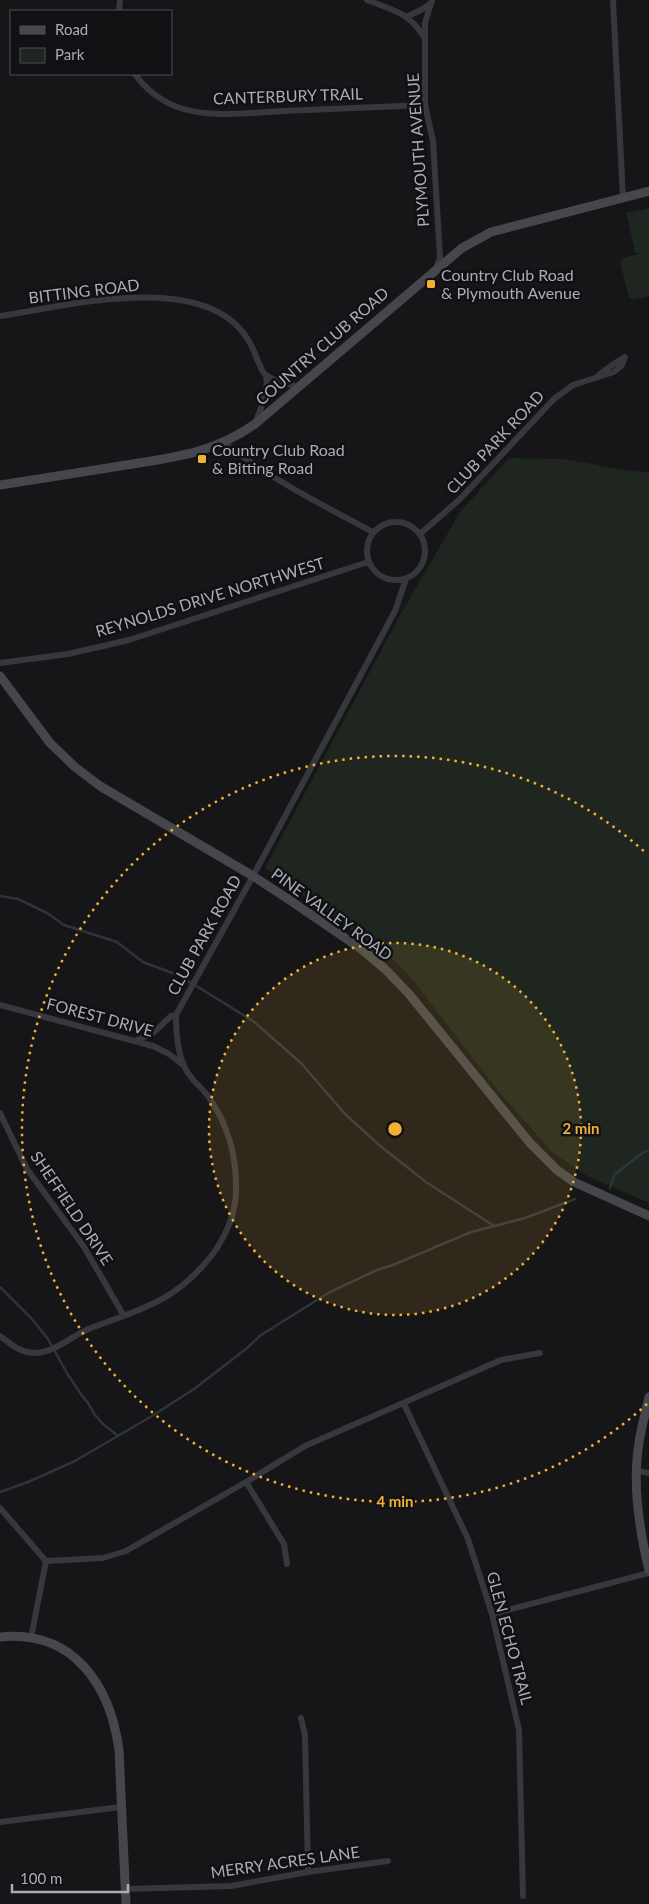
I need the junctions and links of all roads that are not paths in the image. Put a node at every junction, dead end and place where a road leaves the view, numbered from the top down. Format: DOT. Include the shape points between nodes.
graph roads {
  1 [pos="367,0"];
  2 [pos="614,0"];
  3 [pos="431,1"];
  4 [pos="408,16"];
  5 [pos="425,38"];
  6 [pos="136,75"];
  7 [pos="426,105"];
  8 [pos="649,191"];
  9 [pos="623,198"];
  10 [pos="436,269"];
  11 [pos="0,316"];
  12 [pos="625,358"];
  13 [pos="266,375"];
  14 [pos="298,387"];
  15 [pos="255,424"];
  16 [pos="224,443"];
  17 [pos="0,485"];
  18 [pos="373,532"];
  19 [pos="420,534"];
  20 [pos="368,562"];
  21 [pos="406,579"];
  22 [pos="0,663"];
  23 [pos="0,676"];
  24 [pos="253,876"];
  25 [pos="0,1004"];
  26 [pos="176,1015"];
  27 [pos="133,1042"];
  28 [pos="186,1068"];
  29 [pos="0,1113"];
  30 [pos="2,1123"];
  31 [pos="649,1216"];
  32 [pos="124,1316"];
  33 [pos="0,1336"];
  34 [pos="540,1353"];
  35 [pos="649,1397"];
  36 [pos="404,1404"];
  37 [pos="638,1471"];
  38 [pos="649,1473"];
  39 [pos="246,1482"];
  40 [pos="0,1508"];
  41 [pos="46,1561"];
  42 [pos="286,1564"];
  43 [pos="649,1571"];
  44 [pos="492,1614"];
  45 [pos="0,1637"];
  46 [pos="31,1638"];
  47 [pos="301,1718"];
  48 [pos="121,1807"];
  49 [pos="0,1822"];
  50 [pos="388,1861"];
  51 [pos="308,1872"];
  52 [pos="126,1889"];
  53 [pos="523,1896"];
  54 [pos="126,1904"];
  1 -- 4 [label="street"];
  2 -- 9 [label="street"];
  3 -- 4 [label="street"];
  3 -- 5 [label="street, PLYMOUTH AVENUE"];
  4 -- 5 [label="street"];
  5 -- 7 [label="street, PLYMOUTH AVENUE"];
  6 -- 7 [label="street, CANTERBURY TRAIL" via="159,97 179,108 200,112 234,114"];
  7 -- 10 [label="street, PLYMOUTH AVENUE" via="433,141 440,257"];
  8 -- 9 [label="street, COUNTRY CLUB ROAD"];
  9 -- 10 [label="street, COUNTRY CLUB ROAD" via="491,232 462,248"];
  10 -- 14 [label="street, COUNTRY CLUB ROAD"];
  11 -- 13 [label="street, BITTING ROAD" via="118,298 157,297 195,302 222,313 246,334"];
  12 -- 19 [label="street, CLUB PARK ROAD" via="614,372 573,385 554,399 460,499"];
  13 -- 14 [label="street"];
  13 -- 15 [label="street"];
  14 -- 15 [label="street, COUNTRY CLUB ROAD"];
  15 -- 16 [label="street, COUNTRY CLUB ROAD"];
  16 -- 17 [label="street, COUNTRY CLUB ROAD" via="192,453"];
  16 -- 18 [label="street" via="268,473"];
  18 -- 19 [label="street" via="390,522 400,522 409,524"];
  18 -- 20 [label="street" via="366,546"];
  19 -- 21 [label="street" via="425,558 421,567"];
  20 -- 21 [label="street" via="380,576"];
  20 -- 22 [label="street, REYNOLDS DRIVE NORTHWEST" via="129,640 68,654"];
  21 -- 24 [label="street, CLUB PARK ROAD" via="395,611"];
  23 -- 24 [label="street, PINE VALLEY ROAD" via="50,743 75,767 100,786"];
  24 -- 26 [label="street, CLUB PARK ROAD"];
  24 -- 31 [label="street, PINE VALLEY ROAD" via="360,948 385,969 530,1143 557,1170 574,1182"];
  25 -- 27 [label="street, FOREST DRIVE"];
  26 -- 27 [label="street" via="153,1033"];
  26 -- 28 [label="street, CLUB PARK ROAD" via="177,1040"];
  27 -- 28 [label="street, FOREST DRIVE" via="160,1048"];
  28 -- 32 [label="street, CLUB PARK ROAD" via="210,1099 229,1137 234,1154 236,1193 231,1218 226,1235 194,1277 165,1298"];
  29 -- 30 [label="street, SHEFFIELD DRIVE"];
  30 -- 32 [label="street, SHEFFIELD DRIVE" via="27,1169 84,1247"];
  32 -- 33 [label="street, CLUB PARK ROAD" via="87,1329 60,1346 43,1352 25,1352"];
  34 -- 36 [label="street" via="501,1360"];
  35 -- 37 [label="street" via="639,1444"];
  36 -- 39 [label="street" via="306,1446"];
  36 -- 44 [label="street, GLEN ECHO TRAIL" via="468,1539"];
  37 -- 38 [label="street"];
  37 -- 43 [label="street" via="642,1542"];
  39 -- 41 [label="street" via="126,1551 103,1558"];
  39 -- 42 [label="street" via="284,1544"];
  40 -- 41 [label="street"];
  41 -- 46 [label="street"];
  43 -- 44 [label="street"];
  44 -- 53 [label="street, GLEN ECHO TRAIL" via="519,1730"];
  45 -- 46 [label="street"];
  46 -- 48 [label="street" via="73,1657 91,1674 102,1692 116,1729"];
  47 -- 51 [label="street" via="305,1735"];
  48 -- 49 [label="street"];
  48 -- 52 [label="street"];
  50 -- 51 [label="street, MERRY ACRES LANE"];
  51 -- 52 [label="street, MERRY ACRES LANE" via="231,1886"];
  52 -- 54 [label="street"];
}
